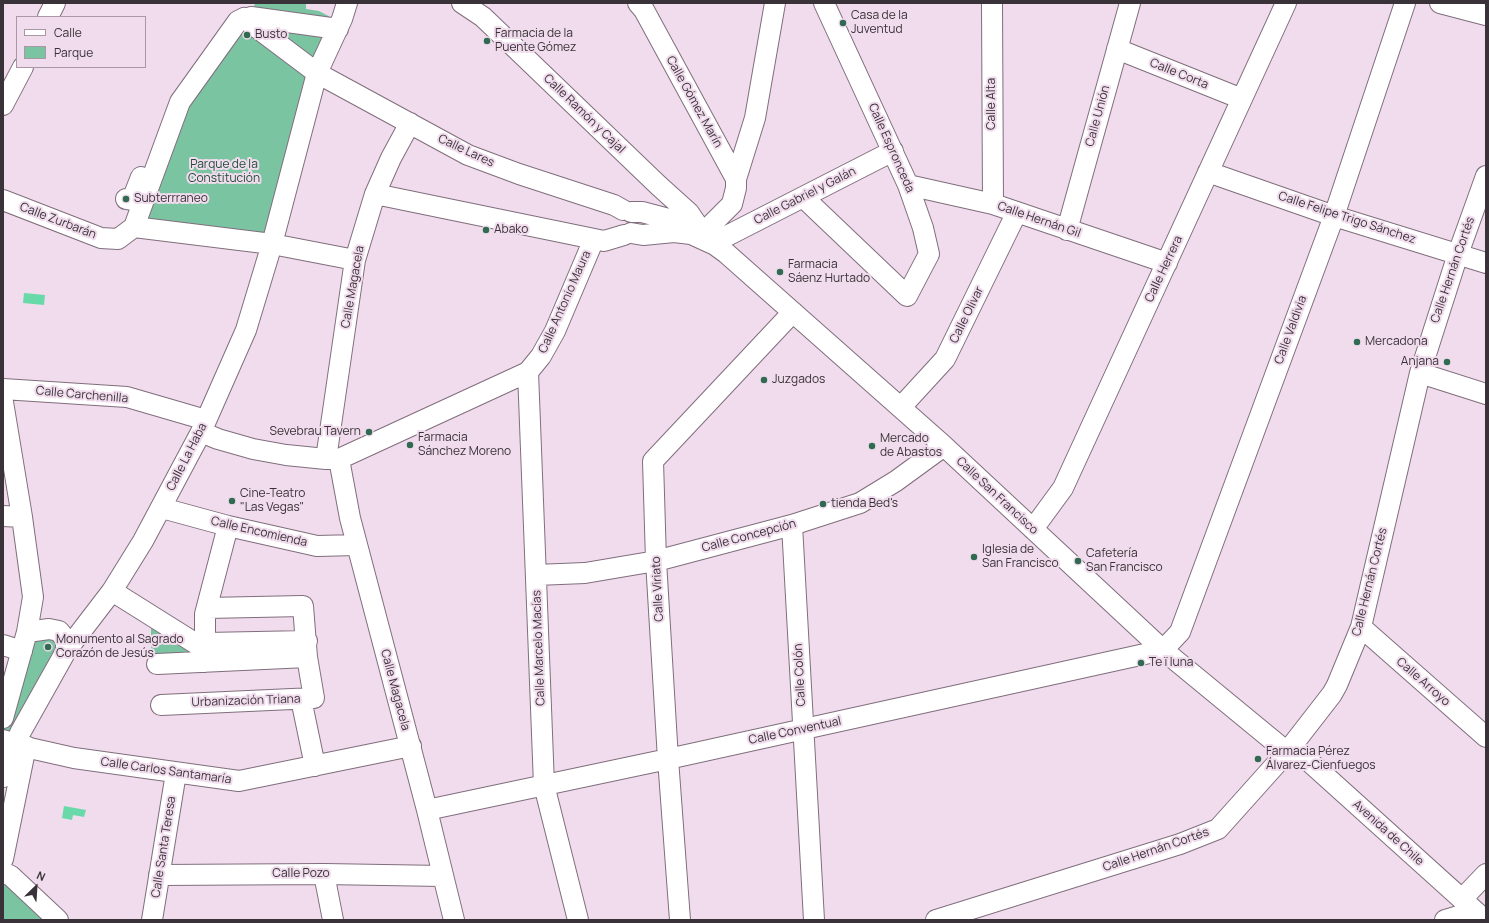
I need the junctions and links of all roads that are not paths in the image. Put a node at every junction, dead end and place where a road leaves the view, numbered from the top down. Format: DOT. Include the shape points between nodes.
graph roads {
  1 [pos="55,3"];
  2 [pos="347,3"];
  3 [pos="462,3"];
  4 [pos="638,3"];
  5 [pos="775,3"];
  6 [pos="824,3"];
  7 [pos="992,3"];
  8 [pos="1130,3"];
  9 [pos="1286,3"];
  10 [pos="1405,3"];
  11 [pos="1440,3"];
  12 [pos="1486,15"];
  13 [pos="48,16"];
  14 [pos="251,17"];
  15 [pos="338,29"];
  16 [pos="1117,49"];
  17 [pos="22,68"];
  18 [pos="317,73"];
  19 [pos="1242,99"];
  20 [pos="4,103"];
  21 [pos="410,123"];
  22 [pos="166,141"];
  23 [pos="893,151"];
  24 [pos="1208,172"];
  25 [pos="1486,176"];
  26 [pos="736,179"];
  27 [pos="908,185"];
  28 [pos="375,194"];
  29 [pos="802,197"];
  30 [pos="126,199"];
  31 [pos="3,200"];
  32 [pos="732,204"];
  33 [pos="992,204"];
  34 [pos="627,211"];
  35 [pos="1017,212"];
  36 [pos="1334,216"];
  37 [pos="134,227"];
  38 [pos="742,228"];
  39 [pos="1067,230"];
  40 [pos="628,234"];
  41 [pos="594,239"];
  42 [pos="712,239"];
  43 [pos="272,244"];
  44 [pos="1458,254"];
  45 [pos="355,260"];
  46 [pos="1167,263"];
  47 [pos="1486,263"];
  48 [pos="793,312"];
  49 [pos="528,372"];
  50 [pos="1420,373"];
  51 [pos="3,389"];
  52 [pos="1486,394"];
  53 [pos="3,402"];
  54 [pos="901,407"];
  55 [pos="203,426"];
  56 [pos="944,446"];
  57 [pos="332,459"];
  58 [pos="162,508"];
  59 [pos="12,516"];
  60 [pos="792,525"];
  61 [pos="228,526"];
  62 [pos="1033,530"];
  63 [pos="357,545"];
  64 [pos="656,561"];
  65 [pos="536,575"];
  66 [pos="112,591"];
  67 [pos="207,608"];
  68 [pos="1361,627"];
  69 [pos="27,632"];
  70 [pos="12,648"];
  71 [pos="307,649"];
  72 [pos="1163,650"];
  73 [pos="66,651"];
  74 [pos="206,652"];
  75 [pos="157,664"];
  76 [pos="301,699"];
  77 [pos="161,705"];
  78 [pos="3,718"];
  79 [pos="803,730"];
  80 [pos="1486,737"];
  81 [pos="15,743"];
  82 [pos="410,746"];
  83 [pos="1289,749"];
  84 [pos="668,759"];
  85 [pos="314,766"];
  86 [pos="176,773"];
  87 [pos="3,777"];
  88 [pos="544,785"];
  89 [pos="427,810"];
  90 [pos="7,816"];
  91 [pos="3,859"];
  92 [pos="3,872"];
  93 [pos="324,874"];
  94 [pos="1486,874"];
  95 [pos="159,875"];
  96 [pos="443,876"];
  97 [pos="1474,910"];
  98 [pos="58,920"];
  99 [pos="152,920"];
  100 [pos="333,920"];
  101 [pos="454,920"];
  102 [pos="578,920"];
  103 [pos="680,920"];
  104 [pos="814,920"];
  105 [pos="936,920"];
  106 [pos="1445,920"];
  1 -- 13 [label="street"];
  2 -- 15 [label="street"];
  3 -- 42 [label="street, Calle Ramón y Cajal" via="483,17 690,213"];
  4 -- 26 [label="street, Calle Gómez Marín"];
  5 -- 26 [label="street" via="755,118"];
  6 -- 23 [label="street, Calle Espronceda"];
  7 -- 33 [label="street, Calle Alta"];
  8 -- 16 [label="street, Calle Unión"];
  9 -- 19 [label="street, Calle Herrera"];
  10 -- 36 [label="street, Calle Valdivia"];
  11 -- 12 [label="street"];
  14 -- 15 [label="street"];
  15 -- 18 [label="street"];
  16 -- 19 [label="street, Calle Corta"];
  16 -- 39 [label="street, Calle Unión"];
  17 -- 20 [label="street"];
  18 -- 21 [label="street, Calle Lares"];
  18 -- 22 [label="street" via="244,18 238,21 180,102"];
  18 -- 43 [label="street"];
  19 -- 24 [label="street, Calle Herrera"];
  21 -- 28 [label="street, Calle Magacela"];
  21 -- 34 [label="street, Calle Lares" via="468,155"];
  22 -- 30 [label="street" via="157,144 149,157 132,200"];
  22 -- 37 [label="street"];
  23 -- 27 [label="street, Calle Espronceda"];
  23 -- 29 [label="street, Calle Gabriel y Galán"];
  24 -- 36 [label="street, Calle Felipe Trigo Sánchez"];
  24 -- 46 [label="street, Calle Herrera"];
  25 -- 44 [label="street, Calle Hernán Cortés"];
  26 -- 32 [label="street"];
  27 -- 29 [label="street, Calle Espronceda" via="923,228 928,254 907,296"];
  27 -- 33 [label="street, Calle Hernán Gil"];
  28 -- 41 [label="street"];
  28 -- 45 [label="street, Calle Magacela"];
  29 -- 38 [label="street, Calle Gabriel y Galán"];
  31 -- 37 [label="street, Calle Zurbarán" via="102,238 118,238"];
  32 -- 38 [label="street"];
  32 -- 42 [label="street"];
  33 -- 35 [label="street, Calle Hernán Gil"];
  34 -- 40 [label="street" via="616,214 612,225 617,232"];
  34 -- 42 [label="street, Calle Lares" via="642,212 688,224"];
  35 -- 39 [label="street, Calle Hernán Gil"];
  35 -- 54 [label="street, Calle Olivar" via="945,359"];
  36 -- 44 [label="street, Calle Felipe Trigo Sánchez"];
  36 -- 72 [label="street, Calle Valdivia" via="1180,632"];
  37 -- 43 [label="street"];
  38 -- 42 [label="street, Calle Gabriel y Galán"];
  39 -- 46 [label="street, Calle Hernán Gil"];
  40 -- 41 [label="street" via="604,241"];
  40 -- 42 [label="street" via="691,234 715,245"];
  41 -- 49 [label="street, Calle Antonio Maura" via="554,331 541,356"];
  42 -- 48 [label="street, Calle San Francisco"];
  43 -- 45 [label="street"];
  43 -- 55 [label="street, Calle La Haba" via="246,330"];
  44 -- 47 [label="street, Calle Felipe Trigo Sánchez"];
  44 -- 50 [label="street, Calle Hernán Cortés"];
  45 -- 57 [label="street, Calle Magacela"];
  46 -- 62 [label="street, Calle Herrera" via="1063,488"];
  48 -- 54 [label="street, Calle San Francisco"];
  48 -- 64 [label="street, Calle Viriato" via="653,461"];
  49 -- 57 [label="street, Calle Antonio Maura"];
  49 -- 65 [label="street, Calle Marcelo Macías"];
  50 -- 52 [label="street"];
  50 -- 68 [label="street, Calle Hernán Cortés"];
  51 -- 55 [label="street, Calle Carchenilla" via="127,397"];
  53 -- 59 [label="street"];
  54 -- 56 [label="street, Calle San Francisco"];
  55 -- 57 [label="street" via="218,439 253,449"];
  55 -- 58 [label="street, Calle La Haba"];
  56 -- 60 [label="street, Calle Concepción" via="896,481 860,503"];
  56 -- 62 [label="street, Calle San Francisco"];
  57 -- 63 [label="street, Calle Magacela"];
  58 -- 61 [label="street, Calle Encomienda"];
  58 -- 66 [label="street, Calle La Haba"];
  59 -- 69 [label="street" via="33,597"];
  60 -- 64 [label="street, Calle Concepción"];
  60 -- 79 [label="street, Calle Colón"];
  61 -- 63 [label="street, Calle Encomienda" via="317,546"];
  61 -- 67 [label="street"];
  62 -- 72 [label="street, Calle San Francisco"];
  63 -- 82 [label="street, Calle Magacela"];
  64 -- 65 [label="street, Calle Concepción" via="585,573"];
  64 -- 84 [label="street, Calle Viriato"];
  65 -- 88 [label="street, Calle Marcelo Macías"];
  66 -- 73 [label="street, Calle La Haba"];
  66 -- 74 [label="street"];
  67 -- 71 [label="street, Urbanización Triana" via="303,606"];
  67 -- 74 [label="street"];
  68 -- 80 [label="street, Calle Arroyo"];
  68 -- 83 [label="street, Calle Hernán Cortés" via="1332,694"];
  69 -- 70 [label="street"];
  69 -- 73 [label="street" via="49,629 59,631 66,640"];
  70 -- 78 [label="street"];
  71 -- 74 [label="street"];
  71 -- 76 [label="street, Urbanización Triana" via="314,698"];
  72 -- 79 [label="street, Calle Conventual"];
  72 -- 83 [label="street, Calle San Francisco"];
  73 -- 81 [label="street, Calle La Haba"];
  74 -- 75 [label="street"];
  76 -- 77 [label="street, Urbanización Triana"];
  76 -- 85 [label="street"];
  79 -- 84 [label="street, Calle Conventual"];
  79 -- 104 [label="street, Calle Colón"];
  81 -- 86 [label="street, Calle Carlos Santamaría" via="74,758"];
  81 -- 87 [label="street"];
  81 -- 90 [label="street"];
  82 -- 85 [label="street, Calle Carlos Santamaría"];
  82 -- 89 [label="street, Calle Magacela"];
  83 -- 97 [label="street, Avenida de Chile"];
  83 -- 105 [label="street, Calle Hernán Cortés" via="1218,829 1180,844"];
  84 -- 88 [label="street, Calle Conventual"];
  84 -- 103 [label="street, Calle Viriato"];
  85 -- 86 [label="street, Calle Carlos Santamaría" via="239,781"];
  86 -- 95 [label="street, Calle Santa Teresa"];
  88 -- 89 [label="street, Calle Conventual"];
  88 -- 102 [label="street, Calle Marcelo Macías"];
  89 -- 96 [label="street, Calle Magacela"];
  90 -- 91 [label="street"];
  92 -- 98 [label="street" via="11,876"];
  93 -- 95 [label="street, Calle Pozo"];
  93 -- 96 [label="street, Calle Pozo"];
  93 -- 100 [label="street"];
  94 -- 97 [label="street"];
  95 -- 99 [label="street, Calle Santa Teresa"];
  96 -- 101 [label="street, Calle Magacela"];
  97 -- 106 [label="street"];
}
